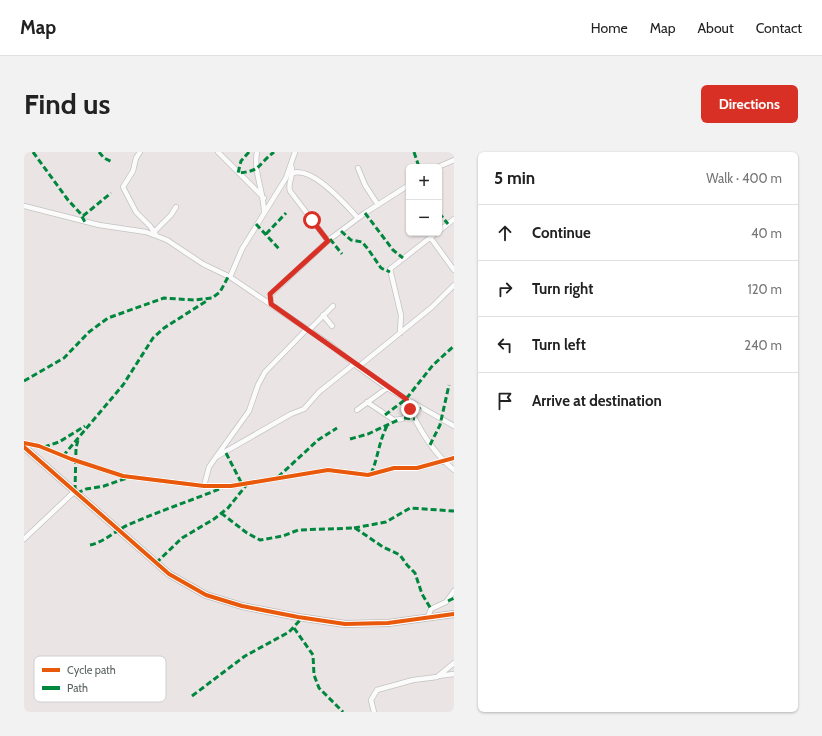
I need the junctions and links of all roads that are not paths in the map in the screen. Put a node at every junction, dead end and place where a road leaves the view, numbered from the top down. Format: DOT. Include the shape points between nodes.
graph roads {
  1 [pos="140,152"];
  2 [pos="218,152"];
  3 [pos="257,152"];
  4 [pos="295,152"];
  5 [pos="454,160"];
  6 [pos="291,164"];
  7 [pos="442,165"];
  8 [pos="358,168"];
  9 [pos="293,173"];
  10 [pos="406,187"];
  11 [pos="264,198"];
  12 [pos="378,205"];
  13 [pos="24,206"];
  14 [pos="176,207"];
  15 [pos="264,212"];
  16 [pos="358,218"];
  17 [pos="454,219"];
  18 [pos="442,229"];
  19 [pos="155,234"];
  20 [pos="430,237"];
  21 [pos="328,241"];
  22 [pos="454,270"];
  23 [pos="230,278"];
  24 [pos="454,285"];
  25 [pos="271,304"];
  26 [pos="332,306"];
  27 [pos="323,315"];
  28 [pos="332,326"];
  29 [pos="308,329"];
  30 [pos="400,333"];
  31 [pos="356,365"];
  32 [pos="388,388"];
  33 [pos="406,399"];
  34 [pos="367,402"];
  35 [pos="357,410"];
  36 [pos="412,412"];
  37 [pos="454,426"];
  38 [pos="24,443"];
  39 [pos="24,447"];
  40 [pos="216,457"];
  41 [pos="454,458"];
  42 [pos="442,461"];
  43 [pos="454,470"];
  44 [pos="204,486"];
  45 [pos="75,491"];
  46 [pos="24,539"];
  47 [pos="454,592"];
  48 [pos="454,614"];
  49 [pos="428,617"];
  50 [pos="454,663"];
  51 [pos="454,674"];
  52 [pos="437,676"];
  53 [pos="372,711"];
  1 -- 19 [label="street" via="123,188 136,212"];
  2 -- 11 [label="street"];
  3 -- 11 [label="street" via="256,161"];
  4 -- 6 [label="street"];
  5 -- 7 [label="street"];
  6 -- 9 [label="street"];
  6 -- 15 [label="street" via="286,178"];
  8 -- 12 [label="street"];
  9 -- 16 [label="street" via="302,172 314,178 333,192"];
  9 -- 21 [label="street" via="289,183 290,191"];
  10 -- 12 [label="street"];
  11 -- 15 [label="street"];
  12 -- 16 [label="street"];
  13 -- 19 [label="street" via="93,224"];
  14 -- 19 [label="street"];
  15 -- 23 [label="street" via="242,249"];
  16 -- 21 [label="street"];
  17 -- 18 [label="street"];
  19 -- 23 [label="street"];
  20 -- 22 [label="street"];
  20 -- 30 [label="street" via="390,269 401,315"];
  21 -- 25 [label="street" via="270,294"];
  23 -- 25 [label="street"];
  24 -- 30 [label="street"];
  25 -- 29 [label="street"];
  26 -- 27 [label="street"];
  27 -- 28 [label="street"];
  27 -- 29 [label="street"];
  29 -- 31 [label="street"];
  29 -- 40 [label="street" via="265,372 249,411"];
  30 -- 31 [label="street"];
  31 -- 32 [label="street"];
  31 -- 40 [label="street" via="319,392 304,409"];
  32 -- 33 [label="street"];
  32 -- 34 [label="street"];
  33 -- 36 [label="street"];
  33 -- 37 [label="street"];
  34 -- 35 [label="street"];
  34 -- 36 [label="street" via="394,420 402,419"];
  36 -- 42 [label="street"];
  38 -- 44 [label="street" via="123,476"];
  39 -- 45 [label="street"];
  40 -- 44 [label="street" via="209,467"];
  41 -- 42 [label="street"];
  42 -- 43 [label="street"];
  42 -- 44 [label="street" via="417,468 394,468 368,475 328,470 231,486"];
  45 -- 46 [label="street"];
  45 -- 49 [label="street" via="169,574 206,595 242,606 331,622 388,623"];
  47 -- 49 [label="street" via="446,602 431,609"];
  48 -- 49 [label="street"];
  50 -- 52 [label="street"];
  51 -- 52 [label="street"];
  52 -- 53 [label="street" via="377,690 371,700"];
}
